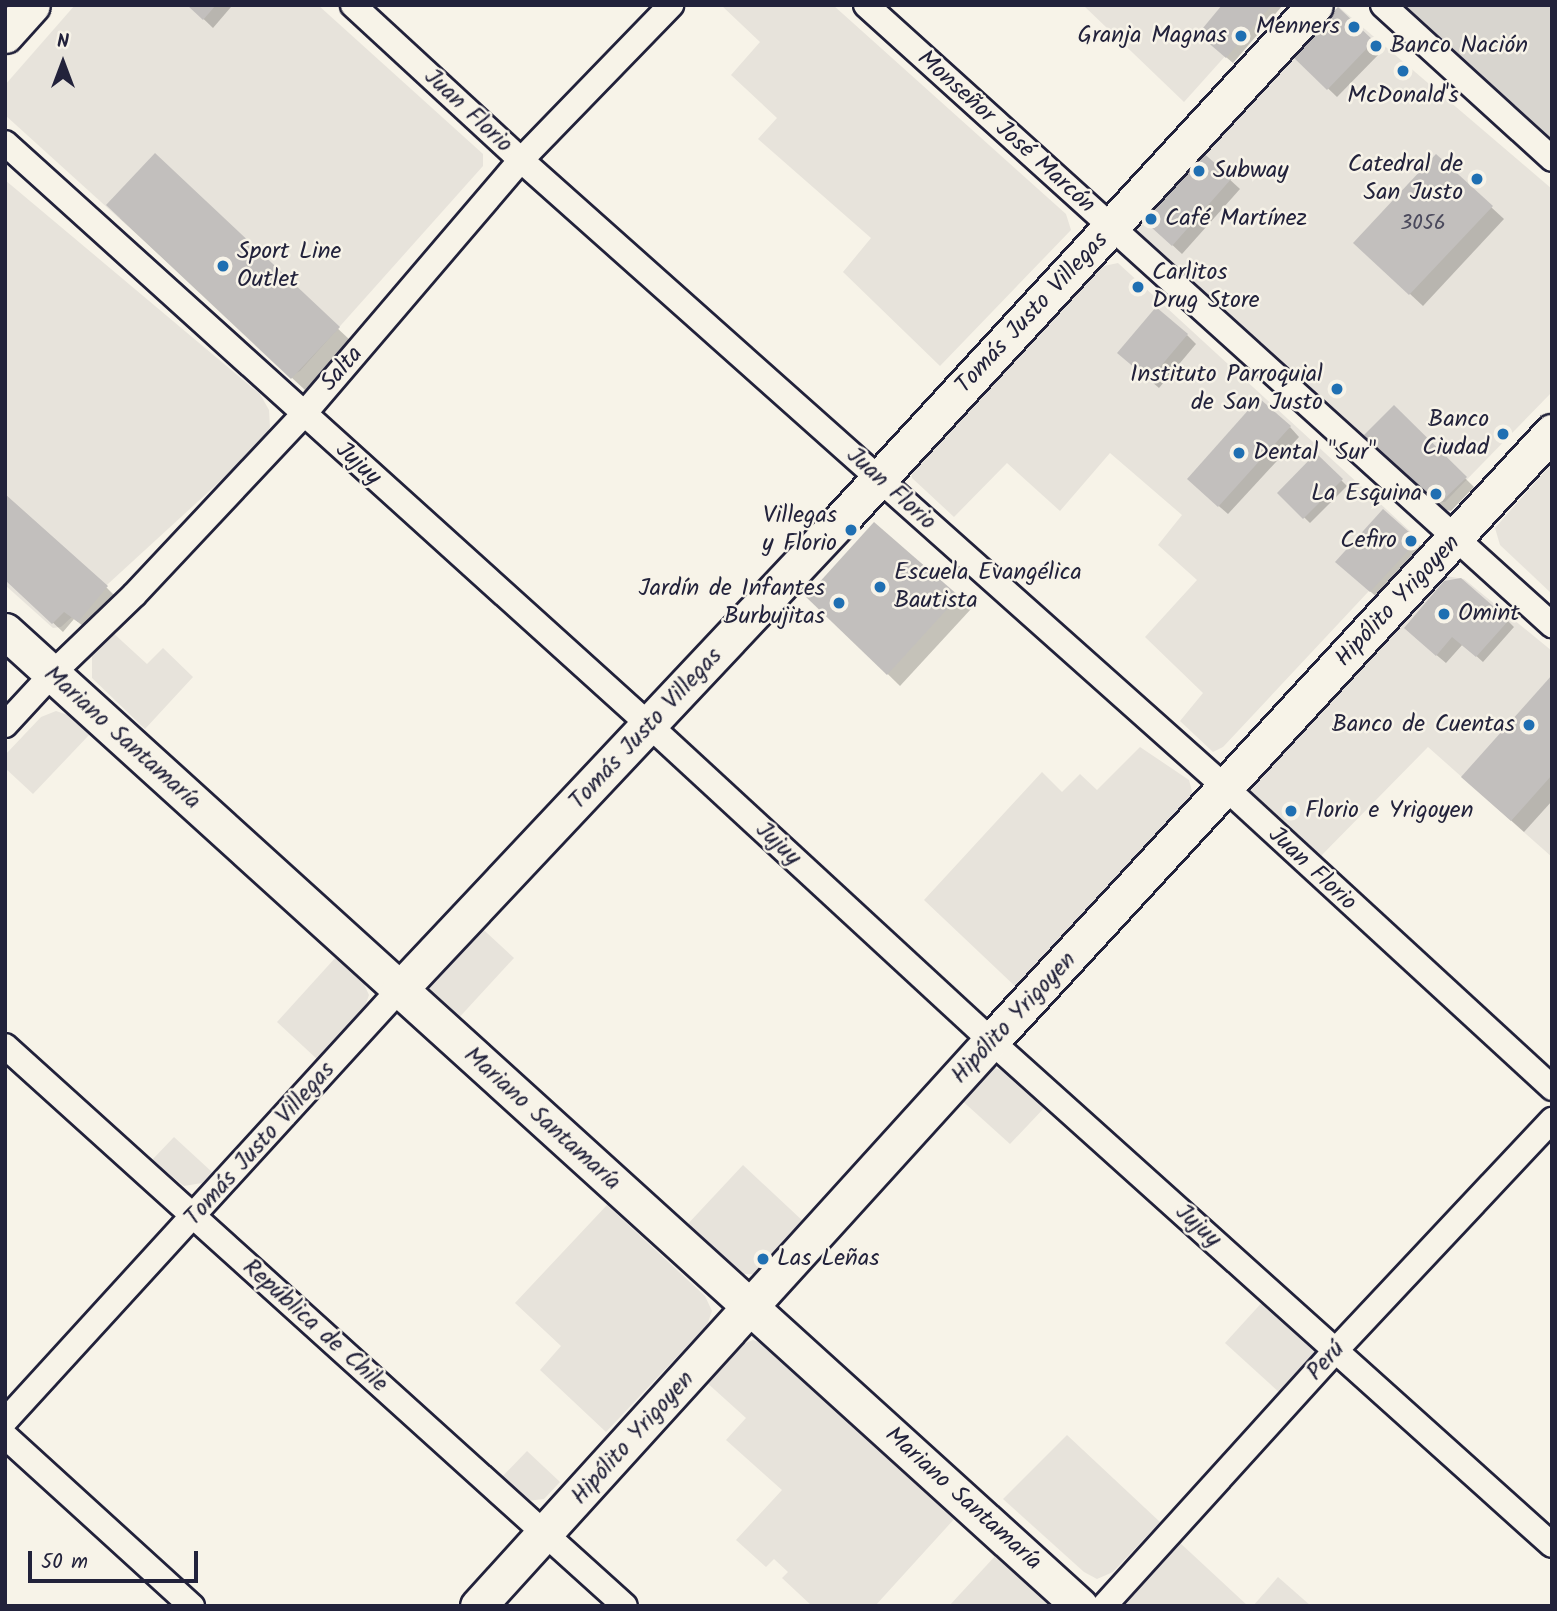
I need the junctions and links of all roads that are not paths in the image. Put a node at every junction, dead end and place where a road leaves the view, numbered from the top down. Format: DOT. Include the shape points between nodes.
graph roads {
  1 [pos="32,5"];
  2 [pos="353,5"];
  3 [pos="671,5"];
  4 [pos="866,5"];
  5 [pos="1315,5"];
  6 [pos="1383,5"];
  7 [pos="5,35"];
  8 [pos="5,144"];
  9 [pos="1552,159"];
  10 [pos="522,160"];
  11 [pos="1112,228"];
  12 [pos="303,415"];
  13 [pos="1552,432"];
  14 [pos="878,478"];
  15 [pos="1455,539"];
  16 [pos="1552,625"];
  17 [pos="5,631"];
  18 [pos="52,674"];
  19 [pos="5,725"];
  20 [pos="649,726"];
  21 [pos="1226,788"];
  22 [pos="398,990"];
  23 [pos="991,1041"];
  24 [pos="5,1046"];
  25 [pos="1552,1088"];
  26 [pos="1552,1120"];
  27 [pos="194,1217"];
  28 [pos="752,1306"];
  29 [pos="1336,1350"];
  30 [pos="5,1421"];
  31 [pos="5,1436"];
  32 [pos="544,1534"];
  33 [pos="1552,1545"];
  34 [pos="192,1606"];
  35 [pos="478,1606"];
  36 [pos="625,1606"];
  37 [pos="1080,1606"];
  38 [pos="1104,1606"];
  1 -- 7 [label="street"];
  2 -- 10 [label="street, Juan Florio"];
  3 -- 10 [label="street, Salta"];
  4 -- 11 [label="street, Monseñor José Marcón"];
  5 -- 11 [label="street, Tomás Justo Villegas"];
  6 -- 9 [label="street"];
  8 -- 12 [label="street, Jujuy"];
  10 -- 12 [label="street, Salta"];
  10 -- 14 [label="street, Juan Florio"];
  11 -- 14 [label="street, Tomás Justo Villegas"];
  11 -- 15 [label="street, Monseñor José Marcón"];
  12 -- 18 [label="street, Salta" via="134,595"];
  12 -- 20 [label="street, Jujuy"];
  13 -- 15 [label="street, Hipólito Yrigoyen"];
  14 -- 20 [label="street, Tomás Justo Villegas"];
  14 -- 21 [label="street, Juan Florio"];
  15 -- 16 [label="street, Monseñor José Marcón"];
  15 -- 21 [label="street, Hipólito Yrigoyen"];
  17 -- 18 [label="street, Mariano Santamaría"];
  18 -- 19 [label="street, Salta"];
  18 -- 22 [label="street, Mariano Santamaría"];
  20 -- 22 [label="street, Tomás Justo Villegas"];
  20 -- 23 [label="street, Jujuy"];
  21 -- 23 [label="street, Hipólito Yrigoyen"];
  21 -- 25 [label="street, Juan Florio"];
  22 -- 27 [label="street, Tomás Justo Villegas"];
  22 -- 28 [label="street, Mariano Santamaría"];
  23 -- 28 [label="street, Hipólito Yrigoyen"];
  23 -- 29 [label="street, Jujuy"];
  24 -- 27 [label="street, República de Chile"];
  26 -- 29 [label="street, Perú"];
  27 -- 30 [label="street, Tomás Justo Villegas"];
  27 -- 32 [label="street, República de Chile"];
  28 -- 32 [label="street, Hipólito Yrigoyen"];
  28 -- 37 [label="street, Mariano Santamaría"];
  29 -- 33 [label="street, Jujuy"];
  29 -- 38 [label="street, Perú"];
  31 -- 34 [label="street"];
  32 -- 35 [label="street, Hipólito Yrigoyen"];
  32 -- 36 [label="street, República de Chile"];
}
